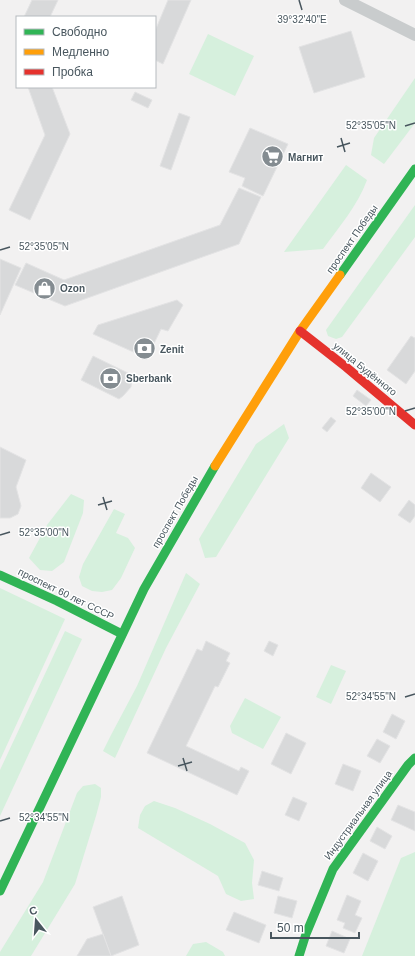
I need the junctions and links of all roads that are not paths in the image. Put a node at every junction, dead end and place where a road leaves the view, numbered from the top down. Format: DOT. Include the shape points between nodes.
graph roads {
  1 [pos="345,0"];
  2 [pos="415,35"];
  3 [pos="415,170"];
  4 [pos="300,331"];
  5 [pos="415,425"];
  6 [pos="0,575"];
  7 [pos="122,634"];
  8 [pos="415,758"];
  9 [pos="0,891"];
  10 [pos="300,956"];
  1 -- 2 [label="street"];
  3 -- 4 [label="main road, проспект Победы"];
  4 -- 5 [label="main road, улица Будённого"];
  4 -- 7 [label="main road, проспект Победы" via="214,467 144,589"];
  6 -- 7 [label="main road, проспект 60 лет СССР"];
  7 -- 9 [label="main road, проспект Победы"];
  8 -- 10 [label="main road, Индустриальная улица" via="333,869 306,934"];
}
